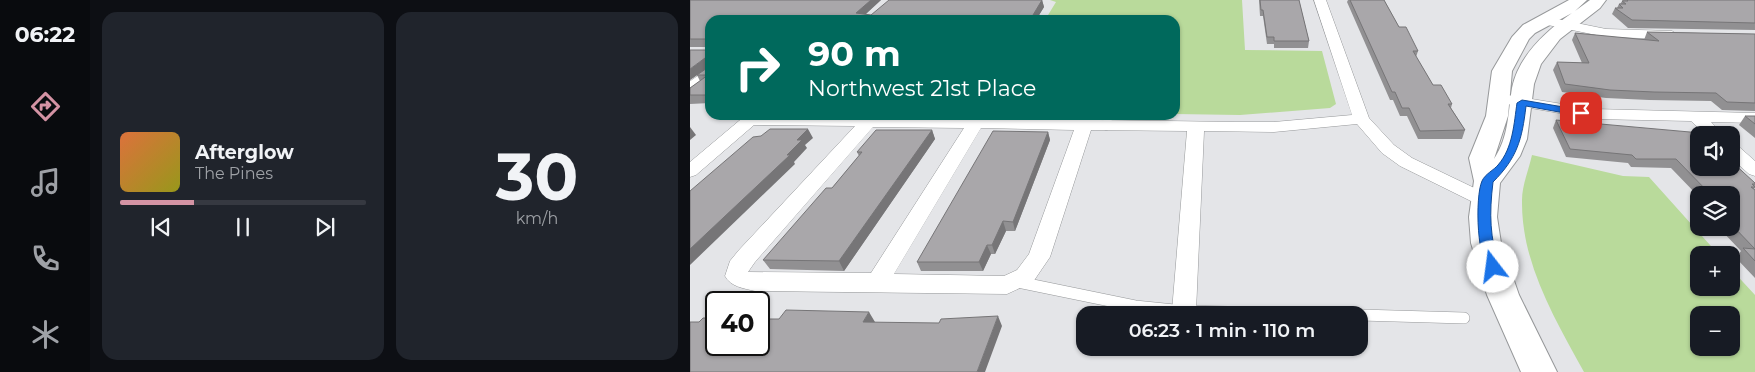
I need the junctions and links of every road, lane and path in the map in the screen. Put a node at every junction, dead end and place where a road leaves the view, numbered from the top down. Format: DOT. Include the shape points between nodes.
graph roads {
  1 [pos="1320,0"];
  2 [pos="1579,0"];
  3 [pos="1598,0"];
  4 [pos="1555,23"];
  5 [pos="1688,35"];
  6 [pos="705,74"];
  7 [pos="690,85"];
  8 [pos="1498,98"];
  9 [pos="1522,103"];
  10 [pos="1696,117"];
  11 [pos="1755,118"];
  12 [pos="1361,119"];
  13 [pos="751,120"];
  14 [pos="810,120"];
  15 [pos="1107,120"];
  16 [pos="868,122"];
  17 [pos="975,124"];
  18 [pos="1084,125"];
  19 [pos="1706,126"];
  20 [pos="1196,127"];
  21 [pos="1740,157"];
  22 [pos="1755,170"];
  23 [pos="690,171"];
  24 [pos="1485,191"];
  25 [pos="877,282"];
  26 [pos="1016,282"];
  27 [pos="1135,306"];
  28 [pos="1184,306"];
  29 [pos="1368,315"];
  30 [pos="1464,318"];
  31 [pos="1539,372"];
  1 -- 12 [label="street"];
  2 -- 4 [label="street"];
  3 -- 4 [label="street" via="1594,5"];
  4 -- 5 [label="street" via="1606,33"];
  4 -- 8 [label="street" via="1529,29 1521,37 1502,71"];
  4 -- 9 [label="street" via="1530,66 1522,90"];
  6 -- 7 [label="lane"];
  8 -- 9 [label="street"];
  8 -- 24 [label="street" via="1497,116 1481,158"];
  9 -- 10 [label="street" via="1592,114"];
  9 -- 24 [label="street" via="1512,151"];
  10 -- 11 [label="street"];
  10 -- 19 [label="street"];
  12 -- 20 [label="street" via="1274,127"];
  12 -- 24 [label="street" via="1388,149 1406,162"];
  13 -- 23 [label="street"];
  14 -- 16 [label="street"];
  15 -- 18 [label="street"];
  15 -- 20 [label="street"];
  16 -- 17 [label="street"];
  16 -- 25 [label="street" via="747,256 738,267 736,276 755,282"];
  17 -- 18 [label="street"];
  17 -- 25 [label="street"];
  18 -- 26 [label="street" via="1039,257 1029,272"];
  20 -- 28 [label="street"];
  21 -- 22 [label="street"];
  24 -- 31 [label="street" via="1486,243 1493,267"];
  25 -- 26 [label="street" via="994,286"];
  26 -- 27 [label="lane"];
  29 -- 30 [label="lane"];
}
